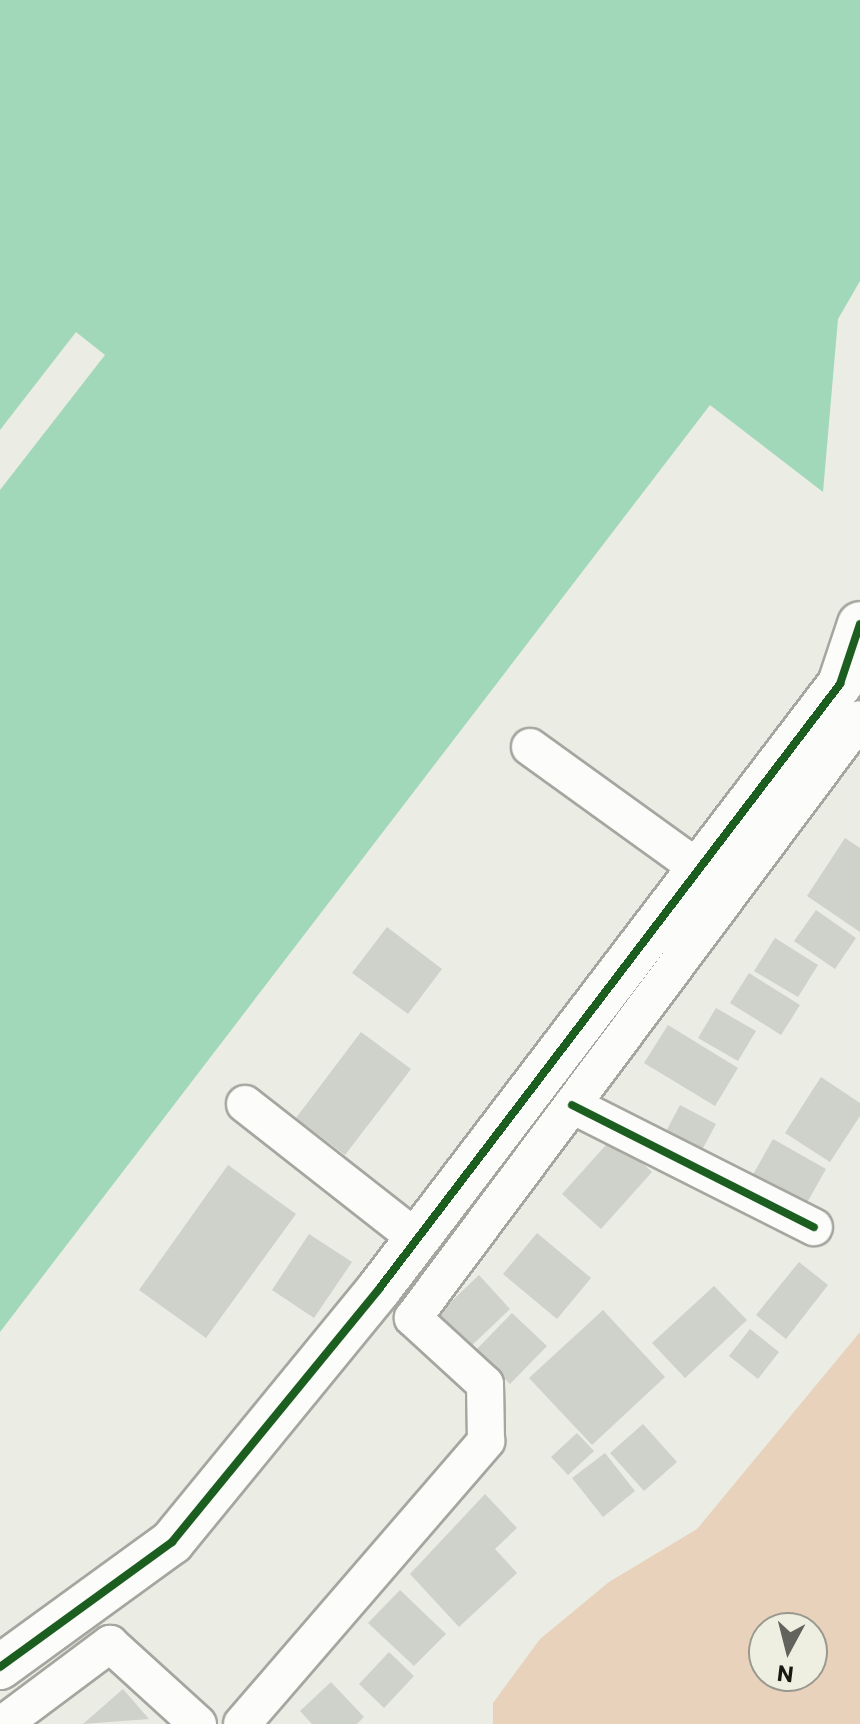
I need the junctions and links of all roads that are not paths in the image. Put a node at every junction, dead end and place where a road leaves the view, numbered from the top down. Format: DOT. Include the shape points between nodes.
graph roads {
  1 [pos="860,624"];
  2 [pos="853,700"];
  3 [pos="530,747"];
  4 [pos="699,869"];
  5 [pos="245,1104"];
  6 [pos="572,1105"];
  7 [pos="814,1227"];
  8 [pos="417,1239"];
  9 [pos="379,1289"];
  10 [pos="413,1318"];
  11 [pos="80,1612"];
  12 [pos="110,1644"];
  13 [pos="0,1667"];
  14 [pos="3,1724"];
  15 [pos="198,1724"];
  16 [pos="242,1724"];
  1 -- 2 [label="street"];
  2 -- 4 [label="street"];
  2 -- 6 [label="street"];
  3 -- 4 [label="street"];
  4 -- 8 [label="street"];
  5 -- 8 [label="street"];
  6 -- 7 [label="street"];
  6 -- 10 [label="street"];
  8 -- 9 [label="street"];
  9 -- 10 [label="street"];
  9 -- 11 [label="street" via="172,1542"];
  10 -- 16 [label="street" via="485,1384 486,1441"];
  11 -- 12 [label="street"];
  11 -- 13 [label="street"];
  12 -- 14 [label="street"];
  12 -- 15 [label="street"];
}
